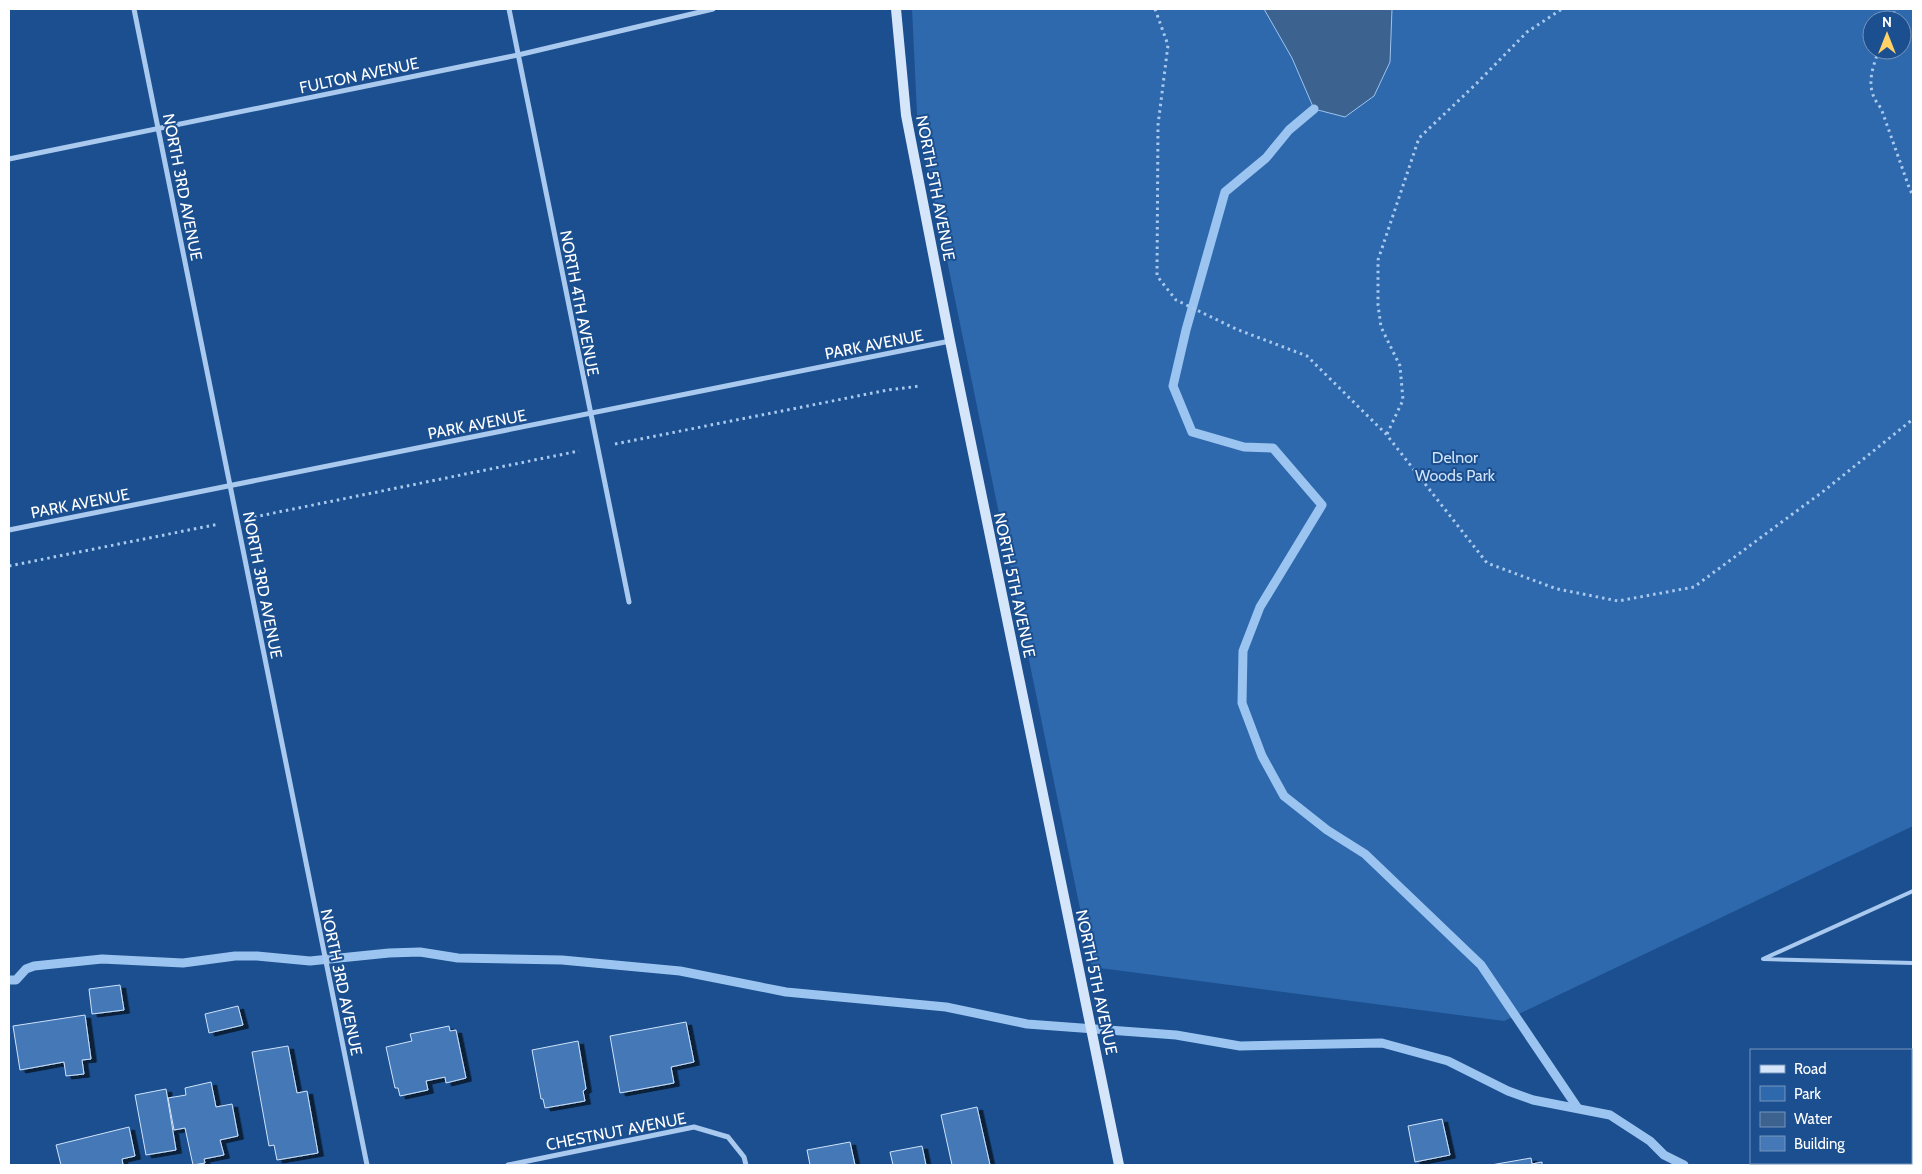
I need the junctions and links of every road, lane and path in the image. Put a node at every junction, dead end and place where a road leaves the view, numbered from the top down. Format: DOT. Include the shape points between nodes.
graph roads {
  1 [pos="134,9"];
  2 [pos="510,9"];
  3 [pos="713,9"];
  4 [pos="896,9"];
  5 [pos="1154,9"];
  6 [pos="1562,9"];
  7 [pos="518,55"];
  8 [pos="1876,60"];
  9 [pos="158,129"];
  10 [pos="9,159"];
  11 [pos="1913,195"];
  12 [pos="950,341"];
  13 [pos="920,386"];
  14 [pos="590,414"];
  15 [pos="1913,419"];
  16 [pos="1386,434"];
  17 [pos="597,448"];
  18 [pos="231,486"];
  19 [pos="238,520"];
  20 [pos="9,530"];
  21 [pos="9,566"];
  22 [pos="629,602"];
  23 [pos="1913,891"];
  24 [pos="1913,964"];
  25 [pos="367,1165"];
  26 [pos="508,1165"];
  27 [pos="746,1165"];
  28 [pos="1118,1165"];
  1 -- 9 [label="street, NORTH 3RD AVENUE"];
  2 -- 7 [label="street, NORTH 4TH AVENUE"];
  3 -- 7 [label="street, FULTON AVENUE"];
  4 -- 12 [label="main road, NORTH 5TH AVENUE" via="906,115"];
  5 -- 16 [label="path" via="1168,45 1158,125 1157,276 1176,300 1236,329 1307,356"];
  6 -- 16 [label="path" via="1527,32 1418,138 1378,260 1381,327 1400,366 1403,400"];
  7 -- 9 [label="street, FULTON AVENUE"];
  7 -- 14 [label="street, NORTH 4TH AVENUE"];
  8 -- 11 [label="path" via="1870,80 1872,98 1881,108"];
  9 -- 10 [label="street, FULTON AVENUE"];
  9 -- 18 [label="street, NORTH 3RD AVENUE"];
  12 -- 14 [label="street, PARK AVENUE"];
  12 -- 28 [label="main road, NORTH 5TH AVENUE"];
  13 -- 17 [label="path"];
  14 -- 17 [label="street, NORTH 4TH AVENUE"];
  14 -- 18 [label="street, PARK AVENUE"];
  15 -- 16 [label="path" via="1825,490 1694,587 1618,601 1556,589 1487,563"];
  17 -- 19 [label="path"];
  17 -- 22 [label="street, NORTH 4TH AVENUE"];
  18 -- 19 [label="street, NORTH 3RD AVENUE"];
  18 -- 20 [label="street, PARK AVENUE"];
  19 -- 21 [label="path"];
  19 -- 25 [label="street, NORTH 3RD AVENUE"];
  23 -- 24 [label="lane" via="1763,959"];
  26 -- 27 [label="street, CHESTNUT AVENUE" via="694,1127 728,1138 744,1157"];
}
